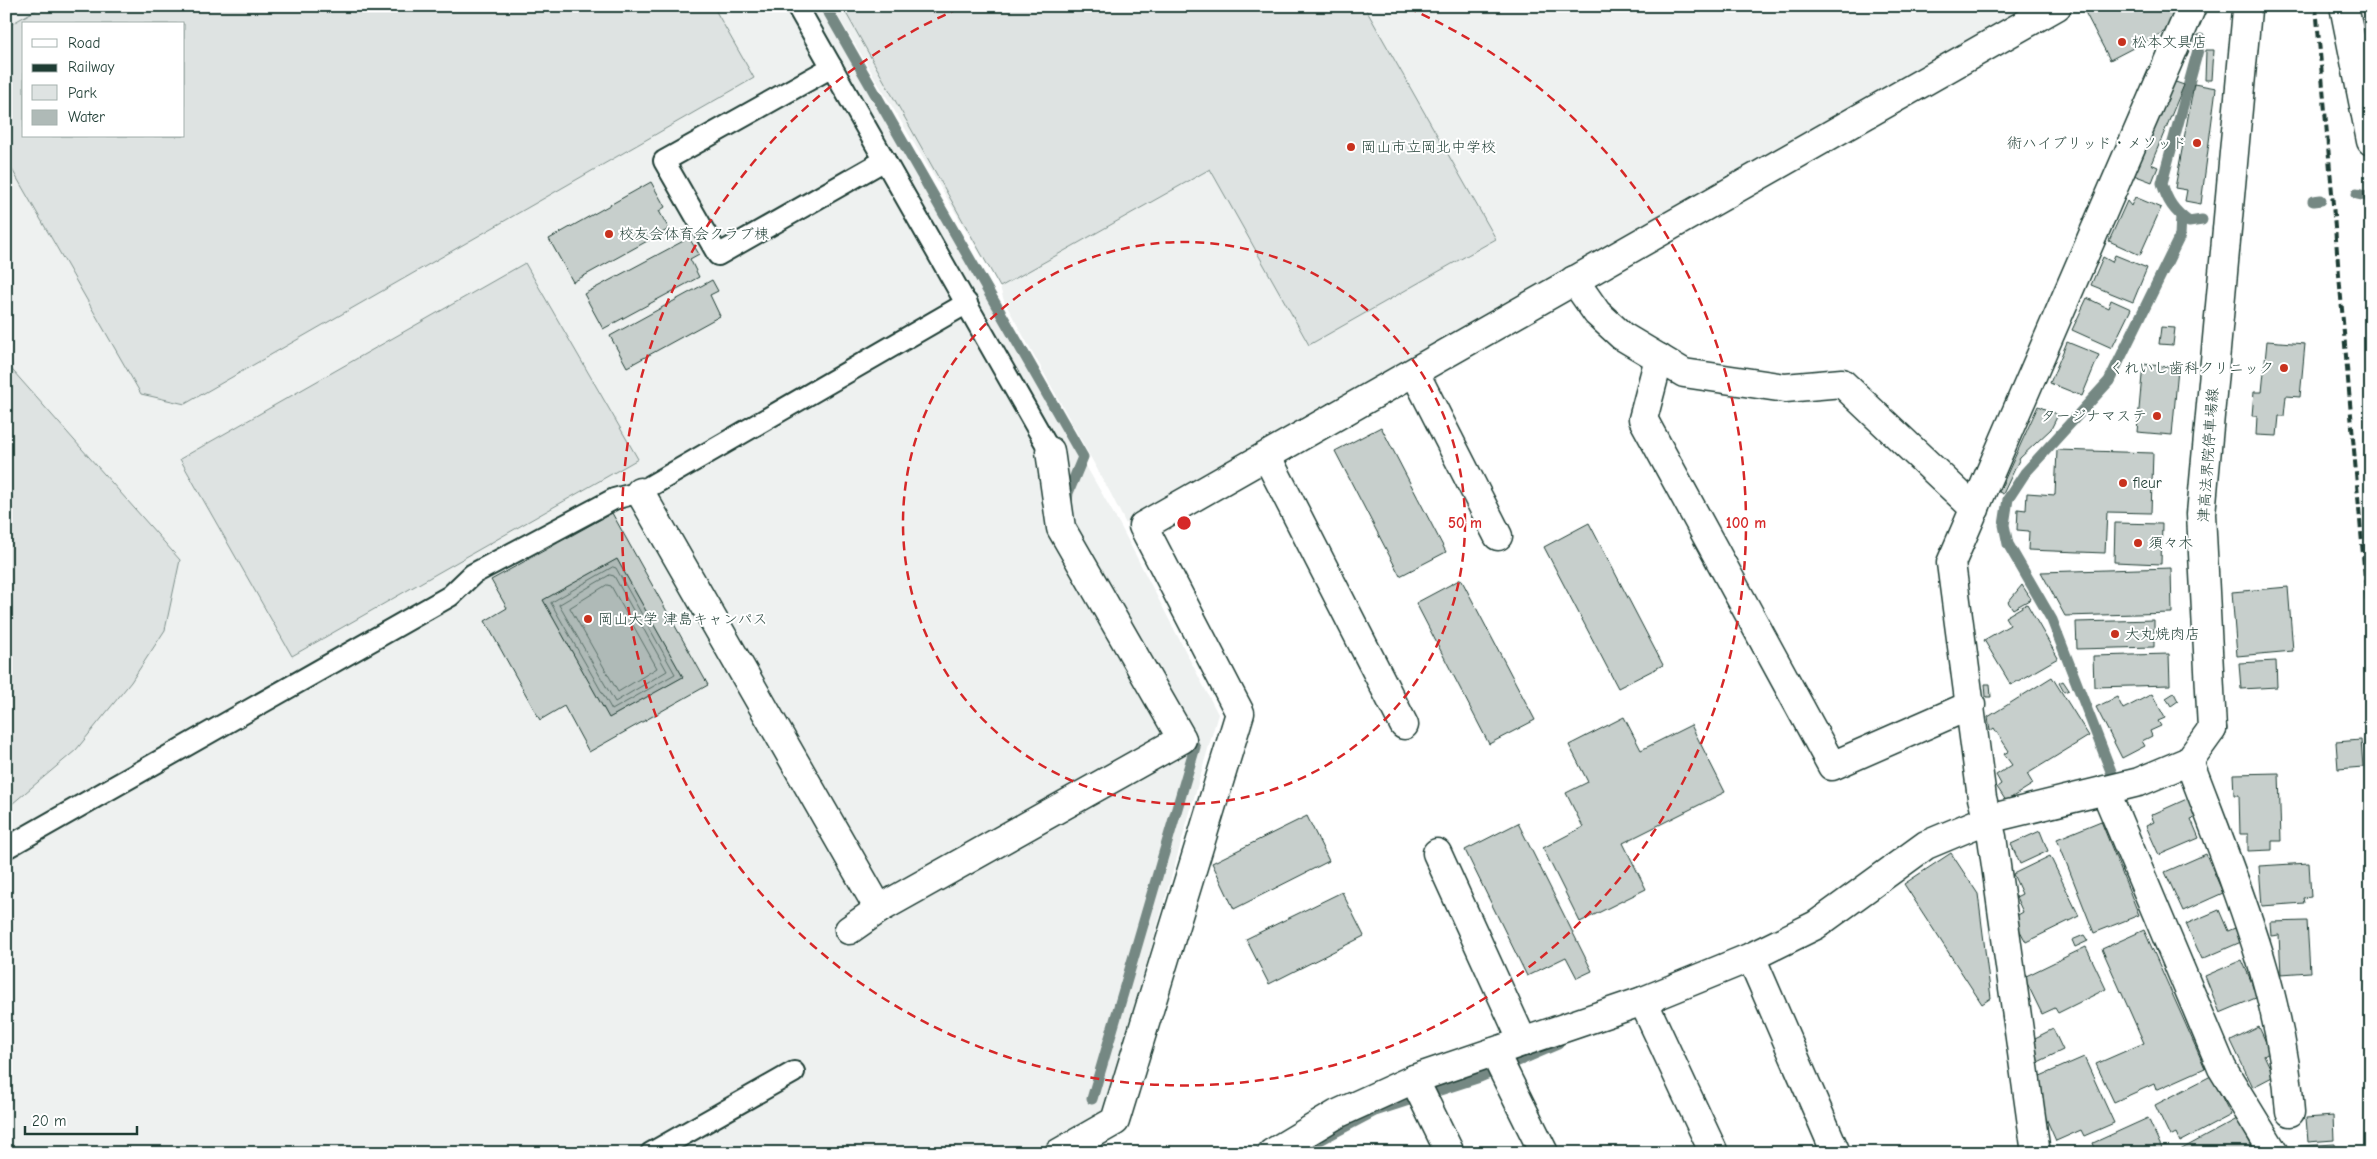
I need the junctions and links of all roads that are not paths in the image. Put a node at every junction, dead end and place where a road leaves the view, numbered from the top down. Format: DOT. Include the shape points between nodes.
graph roads {
  1 [pos="797,6"];
  2 [pos="2057,6"];
  3 [pos="2192,6"];
  4 [pos="2344,6"];
  5 [pos="2248,7"];
  6 [pos="832,67"];
  7 [pos="2371,141"];
  8 [pos="885,160"];
  9 [pos="1574,280"];
  10 [pos="967,303"];
  11 [pos="1659,358"];
  12 [pos="1415,373"];
  13 [pos="1050,451"];
  14 [pos="1267,457"];
  15 [pos="640,492"];
  16 [pos="1975,509"];
  17 [pos="1498,536"];
  18 [pos="1971,705"];
  19 [pos="1404,725"];
  20 [pos="2189,761"];
  21 [pos="2104,790"];
  22 [pos="1988,819"];
  23 [pos="6,848"];
  24 [pos="1436,853"];
  25 [pos="879,909"];
  26 [pos="849,930"];
  27 [pos="1751,956"];
  28 [pos="1644,1001"];
  29 [pos="1523,1042"];
  30 [pos="1499,1063"];
  31 [pos="794,1072"];
  32 [pos="1419,1091"];
  33 [pos="2290,1112"];
  34 [pos="651,1153"];
  35 [pos="1059,1153"];
  36 [pos="1272,1153"];
  37 [pos="1450,1153"];
  38 [pos="1544,1153"];
  39 [pos="1714,1153"];
  40 [pos="1836,1153"];
  41 [pos="2036,1153"];
  42 [pos="2274,1153"];
  1 -- 6 [label="lane"];
  2 -- 9 [label="street"];
  3 -- 16 [label="street"];
  4 -- 7 [label="street"];
  5 -- 20 [label="street, 津高法界院停車場線" via="2201,514 2212,729"];
  6 -- 8 [label="lane"];
  6 -- 8 [label="lane" via="664,161 688,204 718,255"];
  8 -- 10 [label="lane"];
  9 -- 11 [label="street" via="1597,313 1622,336"];
  9 -- 12 [label="street"];
  10 -- 13 [label="lane"];
  10 -- 15 [label="lane"];
  11 -- 16 [label="street" via="1684,373 1785,388 1842,382"];
  11 -- 18 [label="street" via="1643,419 1832,766"];
  12 -- 14 [label="street"];
  12 -- 17 [label="street"];
  13 -- 25 [label="street" via="1060,528 1182,739"];
  14 -- 19 [label="street"];
  14 -- 35 [label="street" via="1143,526 1240,713 1115,1121"];
  15 -- 23 [label="lane" via="614,499 473,574 450,596"];
  15 -- 25 [label="street"];
  16 -- 18 [label="street" via="1952,563"];
  18 -- 22 [label="street" via="1982,798"];
  20 -- 21 [label="street" via="2139,782"];
  20 -- 33 [label="street" via="2257,944 2287,1072"];
  21 -- 22 [label="street"];
  21 -- 42 [label="street" via="2222,1068"];
  22 -- 27 [label="street" via="1926,845 1816,925"];
  22 -- 41 [label="street"];
  24 -- 29 [label="street"];
  25 -- 26 [label="street"];
  27 -- 28 [label="street"];
  27 -- 40 [label="street"];
  28 -- 29 [label="street"];
  28 -- 39 [label="street"];
  29 -- 30 [label="street"];
  30 -- 32 [label="street"];
  30 -- 38 [label="street"];
  31 -- 34 [label="lane"];
  32 -- 36 [label="street" via="1337,1114"];
  32 -- 37 [label="street"];
}
